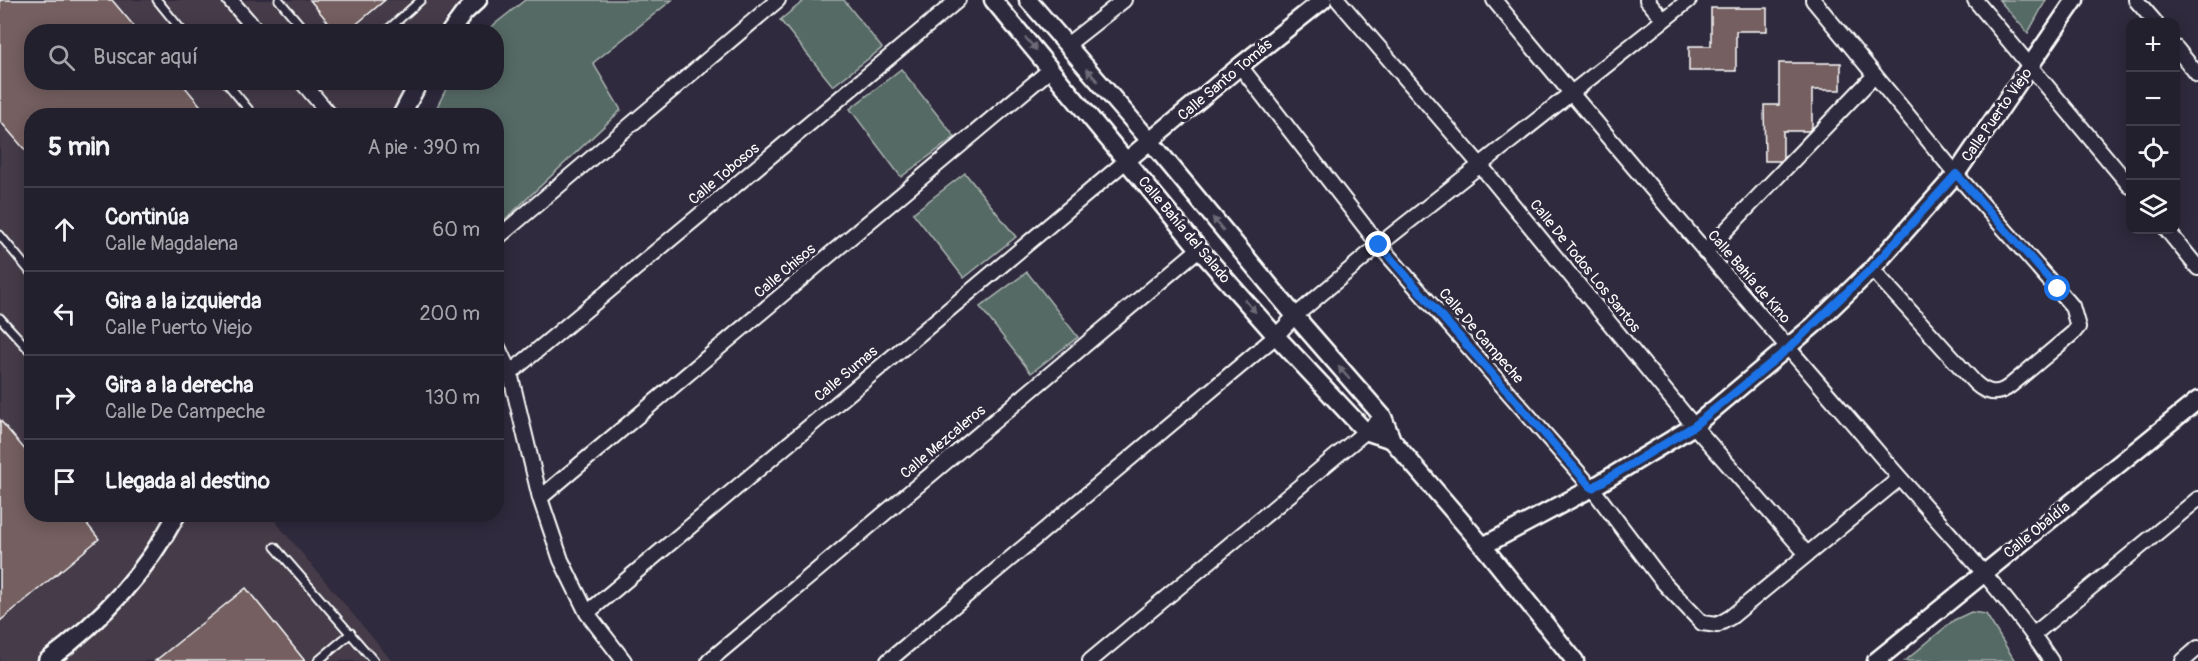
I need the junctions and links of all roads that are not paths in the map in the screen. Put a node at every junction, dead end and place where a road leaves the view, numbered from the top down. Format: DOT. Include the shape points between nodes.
graph roads {
  1 [pos="157,0"];
  2 [pos="230,0"];
  3 [pos="279,0"];
  4 [pos="421,0"];
  5 [pos="478,0"];
  6 [pos="778,0"];
  7 [pos="958,0"];
  8 [pos="993,0"];
  9 [pos="1028,0"];
  10 [pos="1124,0"];
  11 [pos="1323,0"];
  12 [pos="1338,0"];
  13 [pos="1494,0"];
  14 [pos="1647,0"];
  15 [pos="1689,0"];
  16 [pos="1813,0"];
  17 [pos="1975,0"];
  18 [pos="2075,0"];
  19 [pos="2136,0"];
  20 [pos="2152,18"];
  21 [pos="1664,20"];
  22 [pos="176,24"];
  23 [pos="251,24"];
  24 [pos="299,24"];
  25 [pos="394,24"];
  26 [pos="456,24"];
  27 [pos="1067,45"];
  28 [pos="2180,54"];
  29 [pos="1240,66"];
  30 [pos="2031,66"];
  31 [pos="1051,69"];
  32 [pos="1875,75"];
  33 [pos="2198,75"];
  34 [pos="233,90"];
  35 [pos="309,90"];
  36 [pos="415,90"];
  37 [pos="1570,94"];
  38 [pos="247,108"];
  39 [pos="324,108"];
  40 [pos="405,108"];
  41 [pos="1151,142"];
  42 [pos="1126,161"];
  43 [pos="1481,166"];
  44 [pos="1956,174"];
  45 [pos="2126,181"];
  46 [pos="504,232"];
  47 [pos="2169,234"];
  48 [pos="0,235"];
  49 [pos="1379,245"];
  50 [pos="1199,249"];
  51 [pos="1705,252"];
  52 [pos="24,264"];
  53 [pos="2198,267"];
  54 [pos="1872,268"];
  55 [pos="1295,316"];
  56 [pos="0,318"];
  57 [pos="1276,336"];
  58 [pos="24,344"];
  59 [pos="1789,348"];
  60 [pos="504,361"];
  61 [pos="510,374"];
  62 [pos="2198,400"];
  63 [pos="1383,417"];
  64 [pos="1694,426"];
  65 [pos="1365,431"];
  66 [pos="1392,440"];
  67 [pos="1900,478"];
  68 [pos="1592,488"];
  69 [pos="540,498"];
  70 [pos="2198,500"];
  71 [pos="172,522"];
  72 [pos="1483,546"];
  73 [pos="275,547"];
  74 [pos="1806,553"];
  75 [pos="1984,572"];
  76 [pos="587,613"];
  77 [pos="351,633"];
  78 [pos="2033,635"];
  79 [pos="2198,648"];
  80 [pos="47,661"];
  81 [pos="318,661"];
  82 [pos="374,661"];
  83 [pos="624,661"];
  84 [pos="709,661"];
  85 [pos="888,661"];
  86 [pos="1090,661"];
  87 [pos="1575,661"];
  88 [pos="1876,661"];
  89 [pos="2051,661"];
  90 [pos="2183,661"];
  1 -- 22 [label="lane"];
  2 -- 23 [label="street"];
  3 -- 24 [label="lane"];
  4 -- 25 [label="lane"];
  5 -- 26 [label="street"];
  6 -- 46 [label="street"];
  7 -- 61 [label="street, Calle Tobosos"];
  8 -- 31 [label="street, Calle Bahía del Salado, one-way"];
  9 -- 27 [label="street, Calle Bahía del Salado"];
  10 -- 27 [label="street"];
  11 -- 29 [label="street, Calle Santo Tomás"];
  12 -- 43 [label="street, Calle De Todos Los Santos"];
  13 -- 37 [label="street, Calle Bahía de Kino"];
  14 -- 21 [label="street"];
  15 -- 21 [label="street"];
  16 -- 32 [label="street"];
  17 -- 30 [label="street"];
  18 -- 30 [label="street, Calle Puerto Viejo"];
  19 -- 20 [label="street"];
  21 -- 37 [label="street"];
  41 -- 27 [label="street, Calle Bahía del Salado, one-way"];
  28 -- 33 [label="street"];
  29 -- 41 [label="street, Calle Santo Tomás"];
  29 -- 49 [label="street, Calle De Campeche"];
  30 -- 44 [label="street, Calle Puerto Viejo"];
  30 -- 45 [label="street"];
  31 -- 42 [label="street, Calle Bahía del Salado"];
  31 -- 69 [label="street, Calle Chisos"];
  32 -- 44 [label="street"];
  32 -- 51 [label="street"];
  34 -- 38 [label="lane"];
  35 -- 39 [label="street"];
  36 -- 40 [label="street"];
  37 -- 43 [label="street"];
  37 -- 51 [label="street, Calle Bahía de Kino"];
  41 -- 42 [label="street, Calle Santo Tomás"];
  55 -- 41 [label="street, Calle Bahía del Salado, one-way"];
  42 -- 50 [label="street, Calle Bahía del Salado"];
  42 -- 76 [label="street, Calle Sumas"];
  43 -- 49 [label="street"];
  43 -- 64 [label="street, Calle De Todos Los Santos"];
  44 -- 54 [label="street, Calle Puerto Viejo"];
  44 -- 54 [label="street" via="2072,306 2078,327 2073,333 2004,391 1982,390"];
  47 -- 53 [label="street"];
  48 -- 52 [label="lane"];
  49 -- 55 [label="street"];
  49 -- 68 [label="street, Calle De Campeche"];
  50 -- 57 [label="street, Calle Bahía del Salado, one-way"];
  50 -- 84 [label="street, Calle Mezcaleros"];
  51 -- 59 [label="street, Calle Bahía de Kino"];
  54 -- 59 [label="street, Calle Puerto Viejo"];
  55 -- 57 [label="street"];
  63 -- 55 [label="street, Calle Bahía del Salado, one-way"];
  56 -- 58 [label="lane"];
  57 -- 65 [label="street, Calle Bahía del Salado"];
  57 -- 85 [label="street"];
  59 -- 64 [label="street, Calle Puerto Viejo"];
  59 -- 67 [label="street, Calle Bahía de Kino"];
  60 -- 61 [label="street"];
  61 -- 69 [label="street"];
  62 -- 75 [label="street, Calle Obaldía"];
  63 -- 65 [label="street"];
  63 -- 66 [label="street, Calle Bahía del Salado"];
  64 -- 68 [label="street, Calle Puerto Viejo"];
  64 -- 74 [label="street, Calle De Todos Los Santos"];
  65 -- 66 [label="street, Calle Bahía del Salado"];
  65 -- 86 [label="street"];
  66 -- 72 [label="street, Calle Bahía del Salado"];
  67 -- 74 [label="street"];
  67 -- 75 [label="street, Calle Bahía de Kino"];
  68 -- 72 [label="street, Calle Puerto Viejo"];
  68 -- 74 [label="street, Calle De Campeche" via="1663,582 1702,623 1723,622"];
  69 -- 76 [label="street" via="561,560"];
  70 -- 78 [label="street"];
  71 -- 80 [label="street" via="125,591 77,639"];
  72 -- 87 [label="street, Calle Bahía del Salado"];
  73 -- 77 [label="lane"];
  75 -- 78 [label="street, Calle Bahía de Kino"];
  75 -- 88 [label="street, Calle Obaldía"];
  76 -- 83 [label="street"];
  77 -- 81 [label="lane"];
  77 -- 82 [label="lane"];
  78 -- 89 [label="street, Calle Bahía de Kino"];
  79 -- 90 [label="street"];
}
